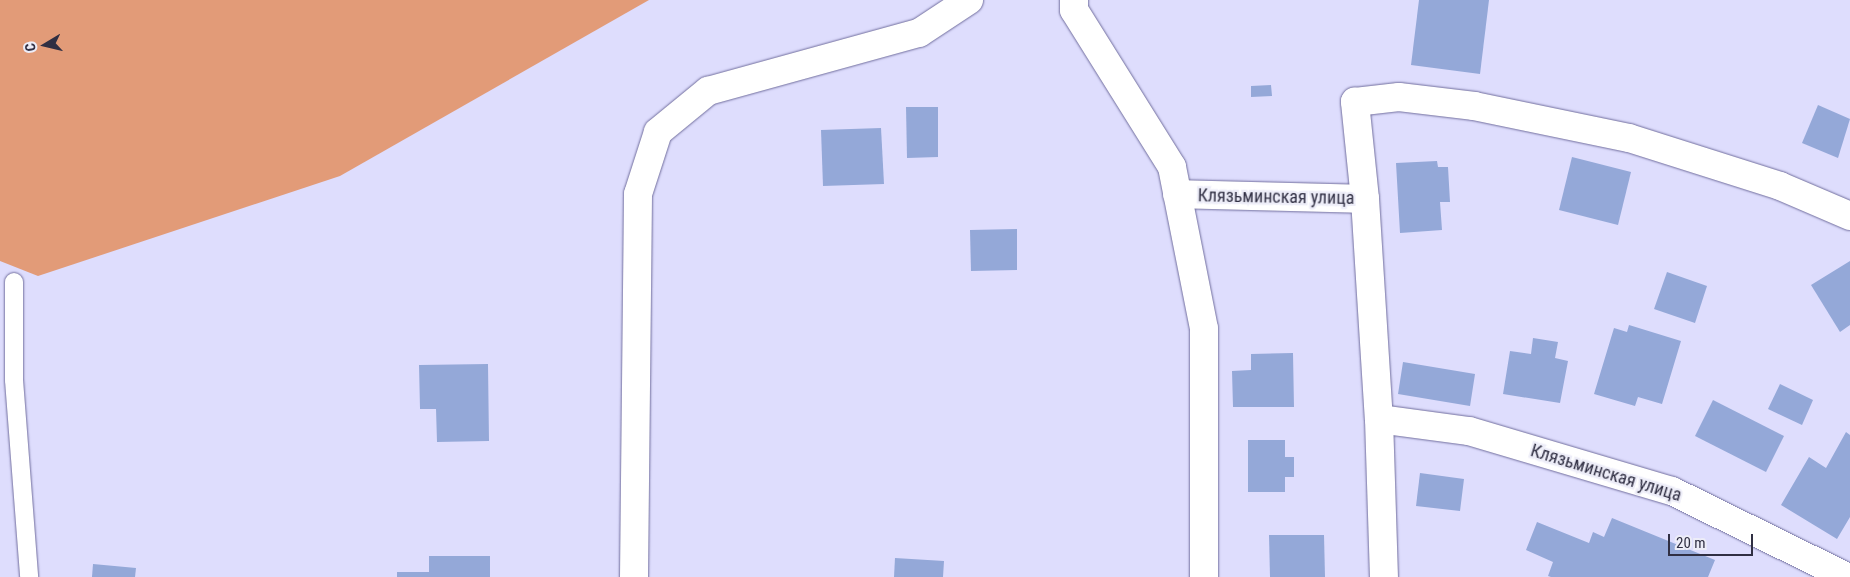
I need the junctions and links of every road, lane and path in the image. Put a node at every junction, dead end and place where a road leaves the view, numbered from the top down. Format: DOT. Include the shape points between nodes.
graph roads {
  1 [pos="969,0"];
  2 [pos="1074,0"];
  3 [pos="1177,194"];
  4 [pos="1365,199"];
  5 [pos="1850,216"];
  6 [pos="14,282"];
  7 [pos="1380,419"];
  8 [pos="29,577"];
  9 [pos="634,577"];
  10 [pos="1204,577"];
  11 [pos="1384,577"];
  12 [pos="1847,577"];
  1 -- 9 [label="street" via="919,32 708,91 658,132 638,194"];
  2 -- 3 [label="street" via="1074,10 1172,167"];
  3 -- 4 [label="street, Клязьминская улица"];
  3 -- 10 [label="street" via="1204,330"];
  4 -- 5 [label="street" via="1355,102 1399,97 1474,106 1629,138 1780,186"];
  4 -- 7 [label="street, Клязьминская улица"];
  6 -- 8 [label="lane" via="14,380"];
  7 -- 11 [label="street, Клязьминская улица"];
  7 -- 12 [label="street, Клязьминская улица" via="1469,431 1672,491"];
}
